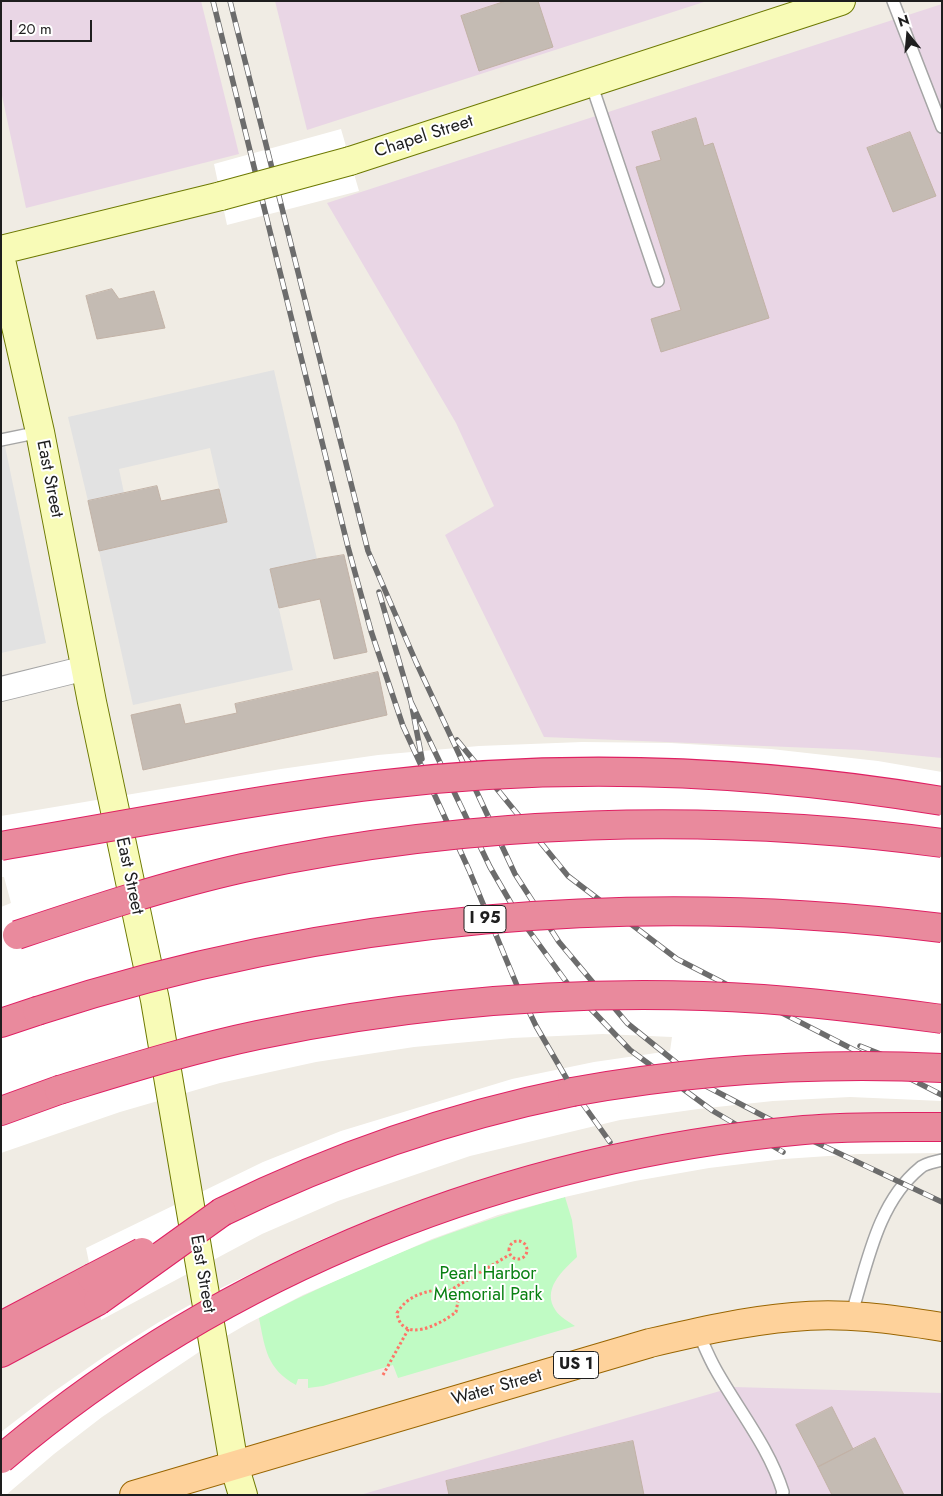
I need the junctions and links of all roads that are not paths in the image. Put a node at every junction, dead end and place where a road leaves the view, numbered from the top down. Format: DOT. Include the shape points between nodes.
graph roads {
  1 [pos="841,1"];
  2 [pos="893,1"];
  3 [pos="591,82"];
  4 [pos="942,127"];
  5 [pos="1,250"];
  6 [pos="1,260"];
  7 [pos="658,281"];
  8 [pos="40,432"];
  9 [pos="1,440"];
  10 [pos="86,668"];
  11 [pos="1,689"];
  12 [pos="942,801"];
  13 [pos="942,843"];
  14 [pos="1,846"];
  15 [pos="942,928"];
  16 [pos="1,941"];
  17 [pos="942,1019"];
  18 [pos="1,1023"];
  19 [pos="942,1068"];
  20 [pos="1,1111"];
  21 [pos="942,1127"];
  22 [pos="942,1160"];
  23 [pos="95,1290"];
  24 [pos="851,1316"];
  25 [pos="934,1325"];
  26 [pos="1,1326"];
  27 [pos="698,1332"];
  28 [pos="1,1353"];
  29 [pos="1,1459"];
  30 [pos="234,1465"];
  31 [pos="134,1495"];
  32 [pos="244,1495"];
  33 [pos="782,1495"];
  1 -- 3 [label="main road, Chapel Street"];
  2 -- 4 [label="lane"];
  3 -- 5 [label="main road, Chapel Street, bridge" via="350,161"];
  3 -- 7 [label="lane"];
  6 -- 8 [label="main road, East Street"];
  8 -- 9 [label="lane"];
  8 -- 10 [label="main road, East Street"];
  10 -- 11 [label="street"];
  10 -- 30 [label="main road, East Street" via="168,1065"];
  12 -- 14 [label="highway, bridge" via="883,791 682,773 480,776 378,784"];
  13 -- 16 [label="highway, bridge" via="840,832 655,823 480,832 364,846 242,869 129,898"];
  15 -- 18 [label="highway, I 95, bridge" via="807,916 684,912 483,919 381,930 180,968"];
  17 -- 20 [label="highway, bridge" via="763,999 660,996 457,1005 358,1017 258,1035 158,1060"];
  19 -- 23 [label="highway, bridge" via="861,1065 684,1074 572,1092 466,1116 318,1167 222,1212"];
  21 -- 29 [label="highway, bridge" via="805,1130 657,1150 572,1168 443,1207 380,1230 323,1256 203,1317 94,1386"];
  22 -- 24 [label="lane" via="922,1166 884,1212"];
  23 -- 26 [label="highway"];
  23 -- 28 [label="highway"];
  24 -- 25 [label="main road, Water Street / US 1"];
  24 -- 27 [label="main road, Water Street / US 1" via="794,1317"];
  27 -- 30 [label="main road, Water Street / US 1" via="650,1343"];
  27 -- 33 [label="lane" via="716,1371 777,1472"];
  30 -- 31 [label="main road, Water Street / US 1"];
  30 -- 32 [label="main road, East Street"];
}
